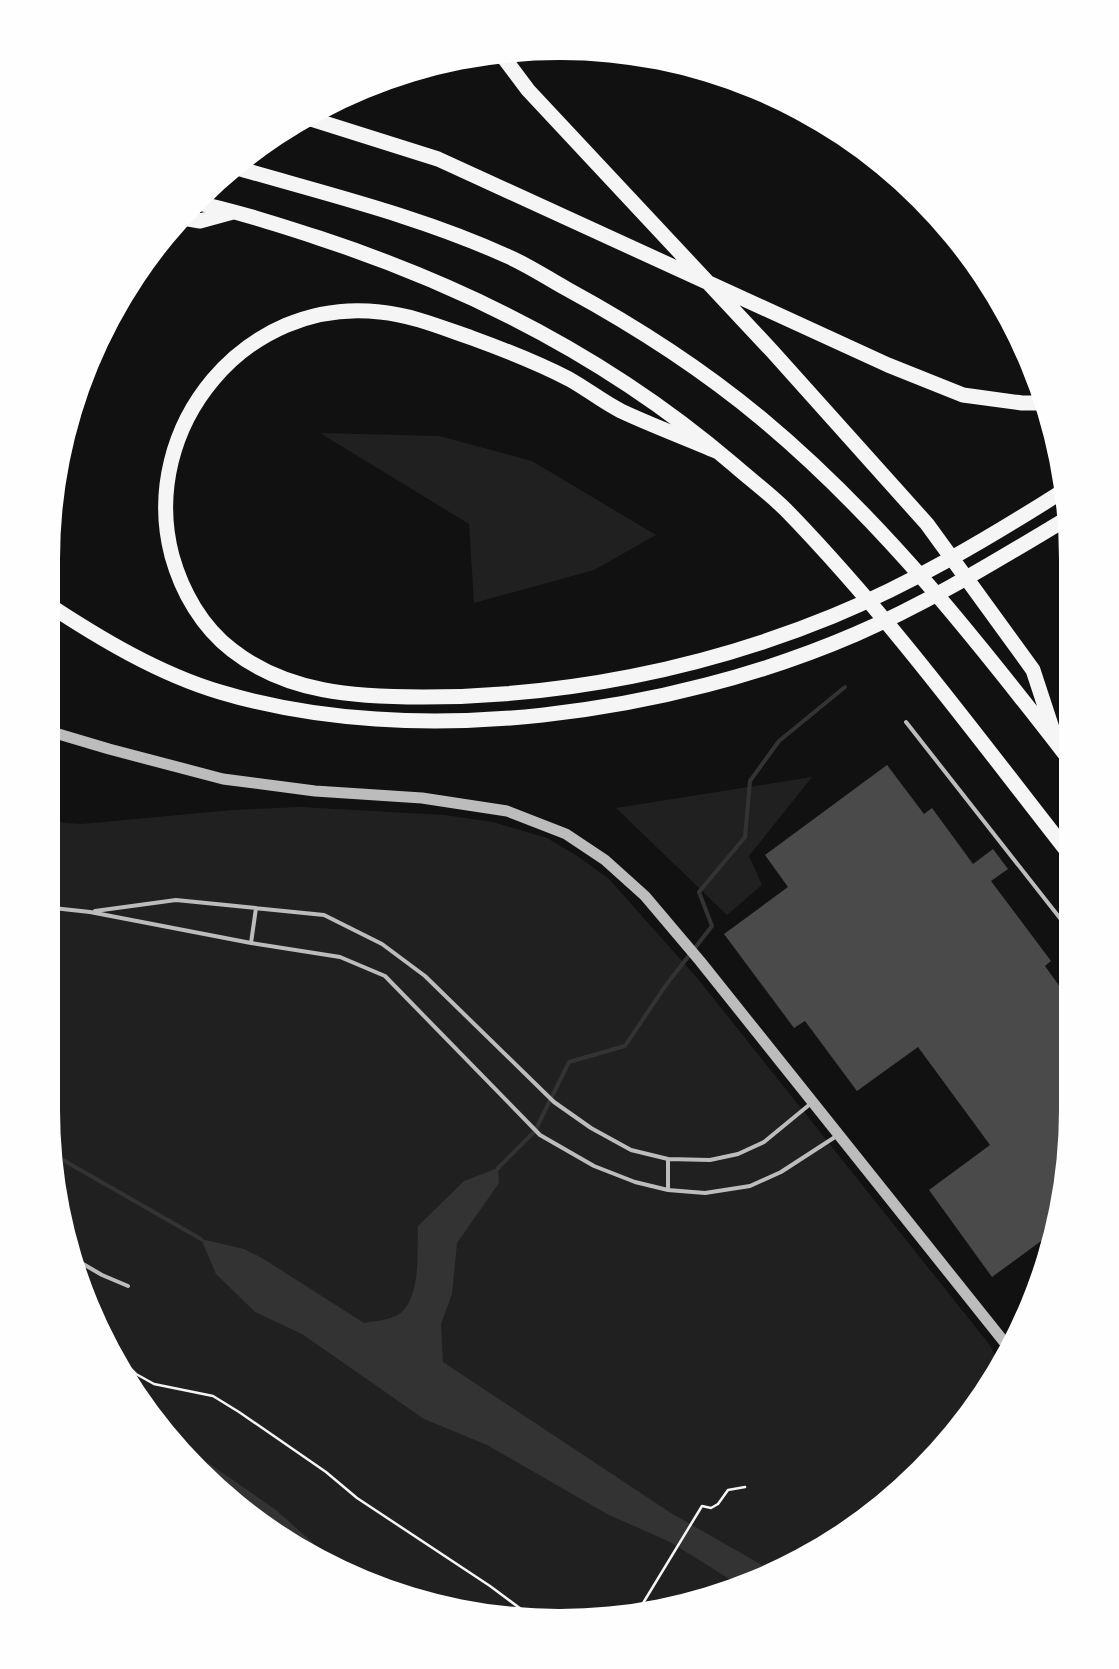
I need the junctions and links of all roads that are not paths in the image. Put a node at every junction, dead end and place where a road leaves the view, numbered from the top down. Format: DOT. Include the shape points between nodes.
graph roads {
  1 [pos="508,63"];
  2 [pos="320,122"];
  3 [pos="245,171"];
  4 [pos="207,205"];
  5 [pos="236,211"];
  6 [pos="193,220"];
  7 [pos="1033,403"];
  8 [pos="718,452"];
  9 [pos="1055,496"];
  10 [pos="1058,524"];
  11 [pos="60,612"];
  12 [pos="906,722"];
  13 [pos="60,735"];
  14 [pos="1057,744"];
  15 [pos="1059,747"];
  16 [pos="1059,841"];
  17 [pos="256,908"];
  18 [pos="60,909"];
  19 [pos="90,912"];
  20 [pos="1059,917"];
  21 [pos="251,944"];
  22 [pos="813,1102"];
  23 [pos="839,1135"];
  24 [pos="668,1160"];
  25 [pos="668,1190"];
  26 [pos="86,1265"];
  27 [pos="128,1286"];
  28 [pos="1002,1339"];
  1 -- 14 [label="highway" via="927,524 1032,670"];
  2 -- 7 [label="highway" via="438,159 962,395"];
  3 -- 14 [label="highway" via="414,218 509,257 682,359 842,492 984,649"];
  4 -- 5 [label="highway"];
  5 -- 6 [label="highway"];
  5 -- 8 [label="highway" via="387,260 503,311 661,406"];
  8 -- 9 [label="highway" via="514,354 421,320 379,311 315,316 284,326 234,358 190,410 168,474 168,541 178,577 206,624 229,648 276,677 334,692 466,697 633,676 766,642 901,585"];
  8 -- 16 [label="highway" via="842,571"];
  10 -- 11 [label="highway" via="912,608 786,661 609,706 550,714 390,720 271,706 218,692 126,651"];
  12 -- 20 [label="lane"];
  13 -- 22 [label="street" via="223,778 507,811 566,834 646,896"];
  14 -- 15 [label="highway"];
  17 -- 19 [label="lane" via="176,900"];
  17 -- 21 [label="lane"];
  17 -- 24 [label="lane" via="324,914 382,944 425,976 554,1102 631,1150"];
  18 -- 19 [label="lane"];
  19 -- 21 [label="lane"];
  21 -- 25 [label="lane" via="340,957 385,976 540,1134 594,1166"];
  22 -- 23 [label="street"];
  22 -- 24 [label="lane" via="738,1154"];
  23 -- 25 [label="lane" via="750,1186"];
  23 -- 28 [label="street"];
  24 -- 25 [label="lane"];
  26 -- 27 [label="lane"];
}
